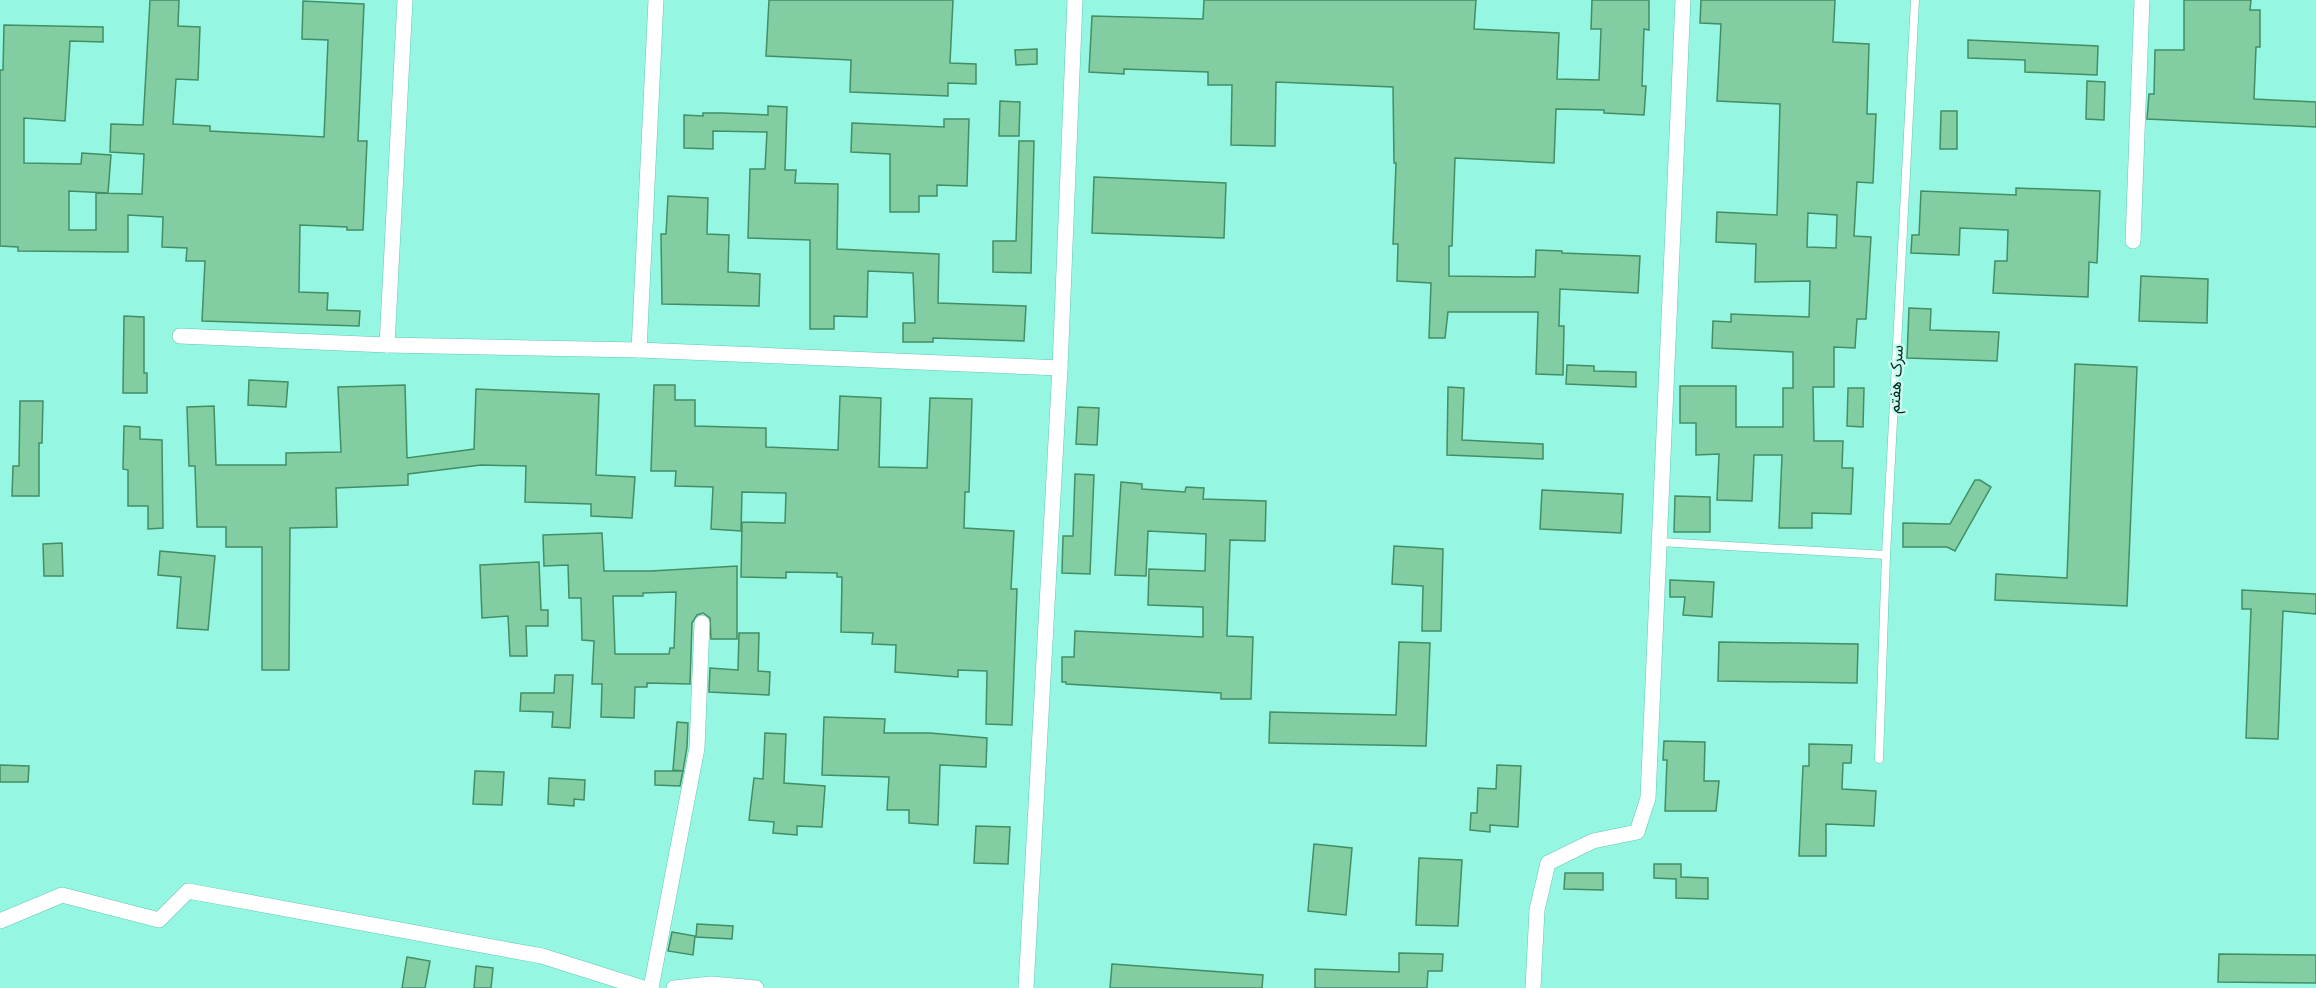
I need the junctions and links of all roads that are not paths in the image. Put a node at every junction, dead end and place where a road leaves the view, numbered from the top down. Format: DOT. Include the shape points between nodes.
graph roads {
  1 [pos="405,0"];
  2 [pos="656,0"];
  3 [pos="1075,0"];
  4 [pos="1683,0"];
  5 [pos="1915,0"];
  6 [pos="2142,0"];
  7 [pos="2133,241"];
  8 [pos="180,336"];
  9 [pos="387,345"];
  10 [pos="639,350"];
  11 [pos="1060,368"];
  12 [pos="1660,542"];
  13 [pos="1886,555"];
  14 [pos="702,623"];
  15 [pos="1879,759"];
  16 [pos="0,921"];
  17 [pos="644,988"];
  18 [pos="651,988"];
  19 [pos="674,988"];
  20 [pos="756,988"];
  21 [pos="1026,988"];
  22 [pos="1533,988"];
  1 -- 9 [label="street"];
  2 -- 10 [label="street"];
  3 -- 11 [label="street"];
  4 -- 12 [label="street"];
  5 -- 13 [label="lane, سرک هفتم"];
  6 -- 7 [label="street"];
  8 -- 9 [label="street"];
  9 -- 10 [label="street"];
  10 -- 11 [label="street"];
  11 -- 21 [label="street"];
  12 -- 13 [label="lane"];
  12 -- 22 [label="street" via="1648,798 1637,832 1593,841 1548,863 1537,910"];
  13 -- 15 [label="lane, سرک هفتم"];
  14 -- 18 [label="street" via="697,748"];
  16 -- 17 [label="street" via="62,895 159,920 188,891 542,956"];
  19 -- 20 [label="street" via="711,984"];
}
